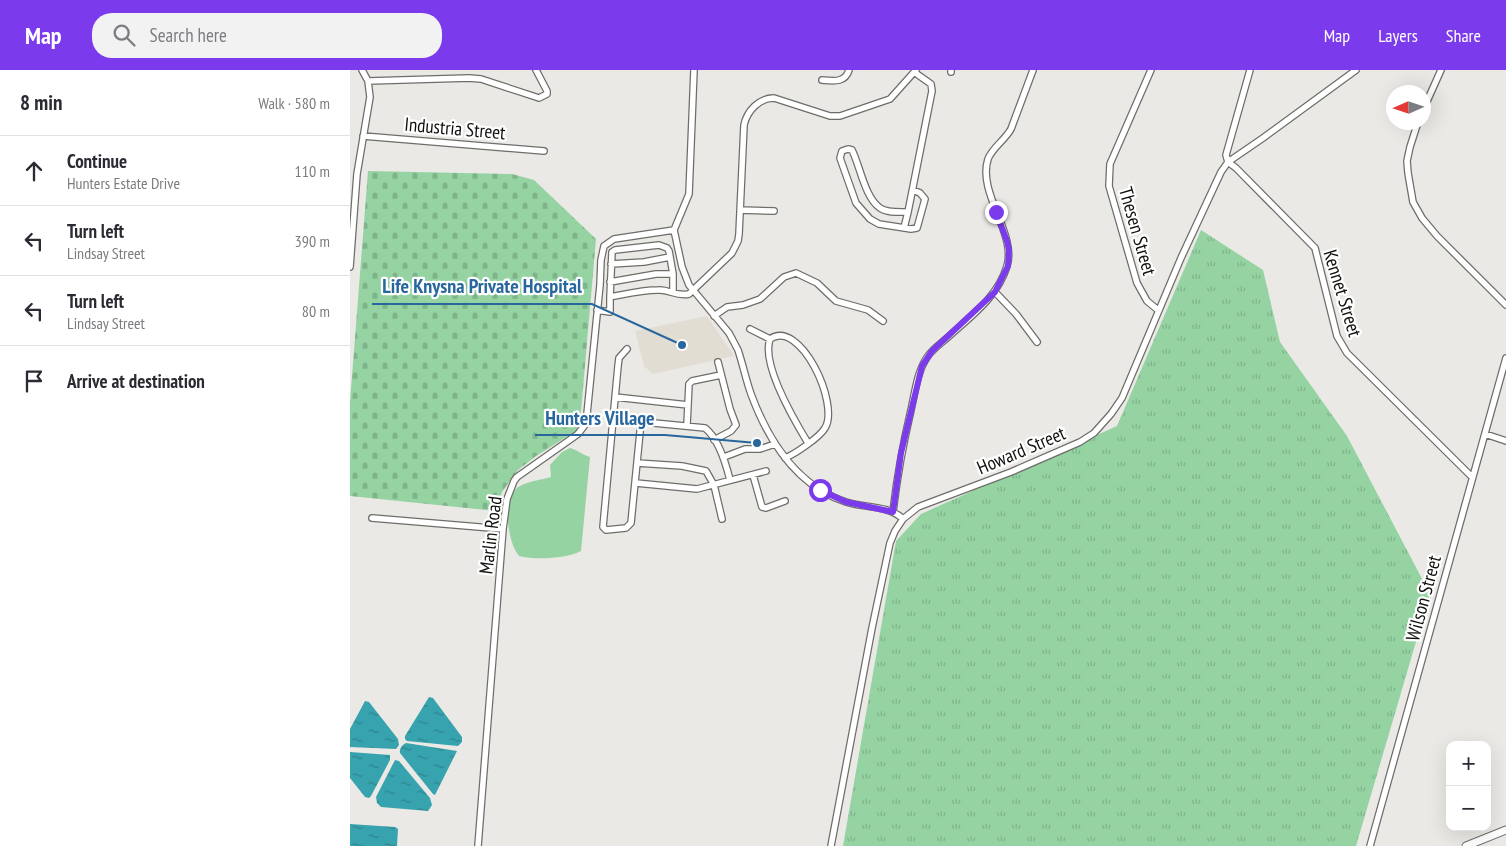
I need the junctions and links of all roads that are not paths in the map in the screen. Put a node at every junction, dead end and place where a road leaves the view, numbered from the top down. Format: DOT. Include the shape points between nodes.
graph roads {
  1 [pos="362,70"];
  2 [pos="536,70"];
  3 [pos="694,70"];
  4 [pos="849,70"];
  5 [pos="1033,70"];
  6 [pos="1151,70"];
  7 [pos="1250,70"];
  8 [pos="1356,70"];
  9 [pos="1440,70"];
  10 [pos="915,71"];
  11 [pos="822,80"];
  12 [pos="368,82"];
  13 [pos="1431,91"];
  14 [pos="1415,130"];
  15 [pos="363,136"];
  16 [pos="544,151"];
  17 [pos="1228,162"];
  18 [pos="353,174"];
  19 [pos="913,190"];
  20 [pos="740,210"];
  21 [pos="774,211"];
  22 [pos="908,212"];
  23 [pos="904,228"];
  24 [pos="674,230"];
  25 [pos="670,257"];
  26 [pos="611,264"];
  27 [pos="350,267"];
  28 [pos="673,274"];
  29 [pos="610,282"];
  30 [pos="673,292"];
  31 [pos="693,292"];
  32 [pos="995,292"];
  33 [pos="610,296"];
  34 [pos="1503,299"];
  35 [pos="1506,305"];
  36 [pos="597,310"];
  37 [pos="1158,310"];
  38 [pos="714,316"];
  39 [pos="883,321"];
  40 [pos="750,329"];
  41 [pos="770,339"];
  42 [pos="1037,342"];
  43 [pos="627,349"];
  44 [pos="1506,358"];
  45 [pos="718,362"];
  46 [pos="721,375"];
  47 [pos="615,397"];
  48 [pos="688,405"];
  49 [pos="613,419"];
  50 [pos="642,422"];
  51 [pos="687,425"];
  52 [pos="1484,434"];
  53 [pos="714,440"];
  54 [pos="1506,440"];
  55 [pos="808,443"];
  56 [pos="775,444"];
  57 [pos="724,457"];
  58 [pos="785,458"];
  59 [pos="638,463"];
  60 [pos="766,471"];
  61 [pos="753,475"];
  62 [pos="1472,477"];
  63 [pos="730,480"];
  64 [pos="636,483"];
  65 [pos="714,485"];
  66 [pos="785,501"];
  67 [pos="893,512"];
  68 [pos="372,518"];
  69 [pos="722,519"];
  70 [pos="903,519"];
  71 [pos="503,529"];
  72 [pos="1506,830"];
  73 [pos="478,846"];
  74 [pos="831,846"];
  75 [pos="1370,846"];
  76 [pos="1466,846"];
  1 -- 12 [label="street"];
  2 -- 12 [label="street" via="547,91 539,98 481,79"];
  3 -- 24 [label="street" via="689,194"];
  4 -- 11 [label="street" via="842,80"];
  5 -- 32 [label="street" via="1011,129 987,162 992,198 1009,250 1008,266"];
  6 -- 37 [label="street, Thesen Street" via="1110,164 1109,186 1137,283 1147,301"];
  7 -- 17 [label="street, Howard Street" via="1226,155"];
  8 -- 17 [label="street"];
  9 -- 13 [label="street"];
  10 -- 19 [label="street" via="931,84 932,91"];
  10 -- 20 [label="street" via="892,98 836,116 774,98 753,108 744,125"];
  12 -- 15 [label="street" via="370,97"];
  14 -- 34 [label="street" via="1407,161 1414,202 1422,218"];
  15 -- 16 [label="street, Industria Street"];
  15 -- 18 [label="street"];
  17 -- 37 [label="street, Howard Street" via="1207,198"];
  17 -- 62 [label="street, Kennet Street" via="1315,248 1337,336 1347,353"];
  18 -- 27 [label="street"];
  19 -- 22 [label="street"];
  19 -- 23 [label="street" via="923,195 924,207 917,228"];
  20 -- 21 [label="street"];
  20 -- 31 [label="street" via="736,247"];
  22 -- 23 [label="street"];
  22 -- 23 [label="street" via="878,207 872,200 852,150 842,151 840,161 859,207 876,223"];
  24 -- 31 [label="street" via="682,268"];
  24 -- 36 [label="street, Marlin Road" via="614,239 607,243 602,251"];
  25 -- 26 [label="street"];
  25 -- 26 [label="street" via="667,248 659,245 625,248 613,251"];
  25 -- 28 [label="street"];
  26 -- 29 [label="street"];
  28 -- 29 [label="street"];
  28 -- 30 [label="street"];
  29 -- 33 [label="street"];
  30 -- 31 [label="street" via="682,295"];
  30 -- 33 [label="street" via="659,290"];
  31 -- 38 [label="street"];
  32 -- 42 [label="street"];
  32 -- 67 [label="street" via="932,351 922,366 901,453"];
  33 -- 36 [label="street" via="610,312"];
  34 -- 35 [label="street"];
  36 -- 71 [label="street, Marlin Road" via="584,426 571,440 517,477 510,488"];
  37 -- 70 [label="street, Howard Street" via="1122,398 1094,432 1028,466 924,504"];
  38 -- 39 [label="street" via="727,307 760,300 784,277 796,273 817,283 836,301 868,310"];
  38 -- 56 [label="street" via="738,350 757,409"];
  40 -- 41 [label="street"];
  41 -- 55 [label="street" via="768,348 777,384"];
  41 -- 55 [label="street" via="782,335 794,340 823,383 828,423"];
  43 -- 47 [label="street" via="618,361"];
  44 -- 52 [label="street, Wilson Street"];
  45 -- 46 [label="street"];
  46 -- 48 [label="street" via="690,382"];
  46 -- 53 [label="street" via="736,425"];
  47 -- 48 [label="street"];
  47 -- 49 [label="street"];
  48 -- 51 [label="street"];
  49 -- 50 [label="street"];
  49 -- 64 [label="street" via="603,527 608,530 626,528 631,521"];
  50 -- 51 [label="street"];
  50 -- 59 [label="street"];
  51 -- 53 [label="street" via="705,428"];
  52 -- 54 [label="street"];
  52 -- 62 [label="street, Wilson Street"];
  53 -- 57 [label="street"];
  55 -- 58 [label="street"];
  56 -- 57 [label="street" via="745,449"];
  56 -- 58 [label="street"];
  57 -- 63 [label="street"];
  58 -- 67 [label="street" via="809,482 832,497 858,506"];
  59 -- 64 [label="street"];
  59 -- 65 [label="street" via="701,469 708,472"];
  60 -- 61 [label="street"];
  61 -- 63 [label="street"];
  61 -- 66 [label="street" via="762,506 766,508"];
  62 -- 75 [label="street, Wilson Street"];
  63 -- 65 [label="street"];
  64 -- 65 [label="street" via="694,489"];
  65 -- 69 [label="street"];
  67 -- 70 [label="street"];
  68 -- 71 [label="street"];
  70 -- 74 [label="street, Howard Street" via="892,537 887,554"];
  71 -- 73 [label="street, Marlin Road"];
  72 -- 76 [label="street"];
}
